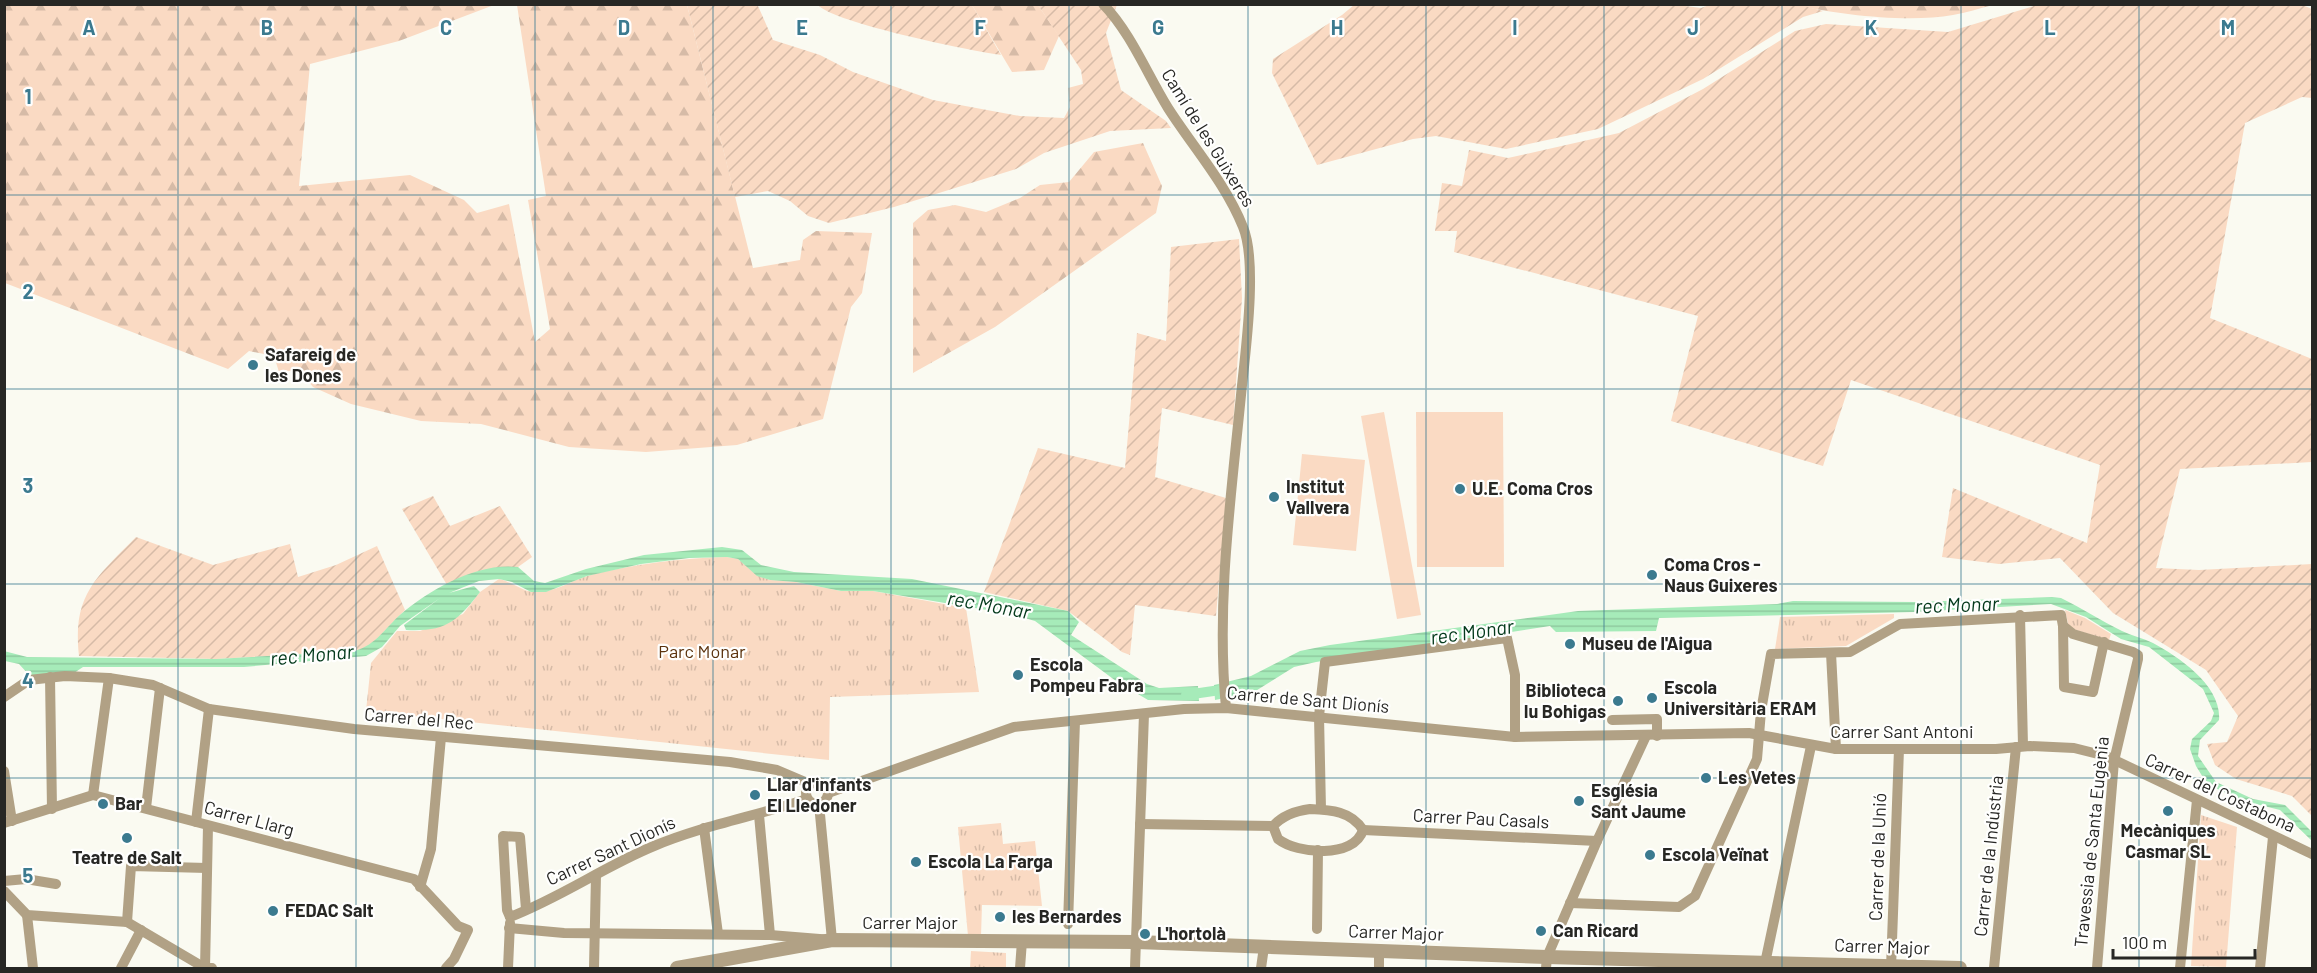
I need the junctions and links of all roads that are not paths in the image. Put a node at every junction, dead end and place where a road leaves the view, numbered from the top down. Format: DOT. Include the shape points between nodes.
graph roads {
  1 [pos="1103,4"];
  2 [pos="2020,615"];
  3 [pos="2063,626"];
  4 [pos="2104,642"];
  5 [pos="1831,652"];
  6 [pos="50,677"];
  7 [pos="109,678"];
  8 [pos="160,688"];
  9 [pos="4,697"];
  10 [pos="1225,705"];
  11 [pos="208,709"];
  12 [pos="1144,714"];
  13 [pos="1319,716"];
  14 [pos="1612,720"];
  15 [pos="1075,721"];
  16 [pos="1515,736"];
  17 [pos="1652,736"];
  18 [pos="1759,736"];
  19 [pos="441,737"];
  20 [pos="1811,746"];
  21 [pos="2019,747"];
  22 [pos="1899,748"];
  23 [pos="1836,749"];
  24 [pos="2114,761"];
  25 [pos="4,771"];
  26 [pos="810,784"];
  27 [pos="828,793"];
  28 [pos="93,795"];
  29 [pos="807,799"];
  30 [pos="2197,800"];
  31 [pos="819,804"];
  32 [pos="146,808"];
  33 [pos="52,809"];
  34 [pos="1320,809"];
  35 [pos="759,815"];
  36 [pos="8,822"];
  37 [pos="196,822"];
  38 [pos="1140,824"];
  39 [pos="207,826"];
  40 [pos="1273,826"];
  41 [pos="704,828"];
  42 [pos="1363,830"];
  43 [pos="2273,837"];
  44 [pos="1597,841"];
  45 [pos="1317,850"];
  46 [pos="2313,854"];
  47 [pos="207,868"];
  48 [pos="596,875"];
  49 [pos="4,880"];
  50 [pos="56,884"];
  51 [pos="420,887"];
  52 [pos="4,891"];
  53 [pos="1570,903"];
  54 [pos="526,909"];
  55 [pos="27,915"];
  56 [pos="510,916"];
  57 [pos="127,921"];
  58 [pos="1068,924"];
  59 [pos="509,928"];
  60 [pos="1317,929"];
  61 [pos="141,930"];
  62 [pos="595,932"];
  63 [pos="720,934"];
  64 [pos="770,935"];
  65 [pos="832,940"];
  66 [pos="1022,941"];
  67 [pos="1136,942"];
  68 [pos="1264,946"];
  69 [pos="1379,951"];
  70 [pos="1546,963"];
  71 [pos="1650,963"];
  72 [pos="1764,965"];
  73 [pos="1844,966"];
  74 [pos="1891,967"];
  75 [pos="205,968"];
  76 [pos="443,968"];
  77 [pos="33,969"];
  78 [pos="121,969"];
  79 [pos="212,969"];
  80 [pos="508,969"];
  81 [pos="594,969"];
  82 [pos="677,969"];
  83 [pos="1020,969"];
  84 [pos="1135,969"];
  85 [pos="1261,969"];
  86 [pos="1379,969"];
  87 [pos="1960,969"];
  88 [pos="1994,969"];
  89 [pos="2097,969"];
  90 [pos="2180,969"];
  91 [pos="2260,969"];
  1 -- 10 [label="street, Camí de les Guixeres" via="1213,172 1244,228 1248,321 1225,566 1221,651"];
  2 -- 3 [label="street" via="2061,615"];
  2 -- 5 [label="street" via="1900,624 1850,652"];
  2 -- 21 [label="street, Carrer de la Indústria"];
  3 -- 4 [label="street" via="2073,634"];
  3 -- 4 [label="street" via="2064,687 2093,692"];
  4 -- 24 [label="street, Travessia de Santa Eugènia" via="2138,655"];
  5 -- 18 [label="street" via="1771,654"];
  5 -- 23 [label="street"];
  6 -- 7 [label="street, Carrer del Rec"];
  6 -- 9 [label="street, Carrer del Rec" via="29,680"];
  6 -- 33 [label="street"];
  7 -- 8 [label="street, Carrer del Rec"];
  7 -- 28 [label="street"];
  8 -- 11 [label="street, Carrer del Rec"];
  8 -- 32 [label="street"];
  10 -- 12 [label="street, Carrer de Sant Dionís"];
  10 -- 13 [label="street, Carrer de Sant Dionís"];
  11 -- 19 [label="street, Carrer del Rec"];
  11 -- 37 [label="street"];
  12 -- 15 [label="street, Carrer de Sant Dionís"];
  12 -- 38 [label="street"];
  13 -- 16 [label="street, Carrer de Sant Dionís"];
  13 -- 16 [label="street" via="1325,662 1507,638 1515,675"];
  13 -- 34 [label="street"];
  14 -- 17 [label="street" via="1657,719"];
  15 -- 27 [label="street, Carrer de Sant Dionís" via="1014,727"];
  15 -- 58 [label="street"];
  16 -- 17 [label="street, Carrer de Sant Dionís"];
  17 -- 18 [label="street, Carrer Sant Antoni"];
  17 -- 44 [label="street"];
  18 -- 20 [label="street, Carrer Sant Antoni"];
  18 -- 53 [label="street" via="1757,759 1695,896 1679,907"];
  19 -- 26 [label="street, Carrer del Rec" via="730,762 777,770"];
  19 -- 51 [label="street" via="430,849"];
  20 -- 23 [label="street, Carrer Sant Antoni"];
  20 -- 72 [label="street"];
  21 -- 22 [label="street, Carrer Sant Antoni"];
  21 -- 24 [label="street, Carrer Sant Antoni" via="2074,748"];
  21 -- 88 [label="street, Carrer de la Indústria"];
  22 -- 23 [label="street, Carrer Sant Antoni"];
  22 -- 74 [label="street, Carrer de la Unió"];
  24 -- 30 [label="street, Carrer del Costabona"];
  24 -- 89 [label="street, Travessia de Santa Eugènia"];
  25 -- 36 [label="street"];
  26 -- 27 [label="street" via="824,784"];
  26 -- 29 [label="street"];
  27 -- 31 [label="street"];
  28 -- 32 [label="street, Carrer Llarg"];
  28 -- 33 [label="street"];
  29 -- 31 [label="street"];
  29 -- 35 [label="street, Carrer Sant Dionís"];
  30 -- 43 [label="street, Carrer del Costabona"];
  30 -- 90 [label="street"];
  31 -- 65 [label="street"];
  32 -- 37 [label="street, Carrer Llarg"];
  33 -- 36 [label="street"];
  34 -- 40 [label="street" via="1293,812"];
  34 -- 42 [label="street" via="1349,815"];
  35 -- 41 [label="street, Carrer Sant Dionís"];
  35 -- 64 [label="street"];
  37 -- 39 [label="street, Carrer Llarg"];
  38 -- 40 [label="street"];
  38 -- 67 [label="street"];
  39 -- 47 [label="street"];
  39 -- 51 [label="street, Carrer Llarg" via="414,879"];
  40 -- 45 [label="street" via="1284,844"];
  41 -- 48 [label="street, Carrer Sant Dionís" via="653,846"];
  41 -- 63 [label="street"];
  42 -- 44 [label="street, Carrer Pau Casals"];
  42 -- 45 [label="street" via="1351,846"];
  43 -- 46 [label="street, Carrer del Costabona"];
  43 -- 91 [label="street"];
  44 -- 53 [label="street"];
  45 -- 60 [label="street"];
  47 -- 57 [label="street" via="131,866"];
  47 -- 75 [label="street"];
  48 -- 54 [label="street, Carrer Sant Dionís"];
  48 -- 62 [label="street"];
  49 -- 50 [label="street"];
  51 -- 76 [label="street, Carrer Llarg" via="458,926 468,930 454,958"];
  52 -- 55 [label="street"];
  53 -- 70 [label="street"];
  54 -- 56 [label="street, Carrer Sant Dionís"];
  54 -- 56 [label="street" via="520,837 503,836"];
  55 -- 57 [label="street"];
  55 -- 77 [label="street"];
  56 -- 59 [label="street"];
  57 -- 61 [label="street"];
  59 -- 62 [label="street"];
  59 -- 80 [label="street"];
  61 -- 75 [label="street"];
  61 -- 78 [label="street"];
  62 -- 63 [label="street"];
  62 -- 81 [label="street"];
  63 -- 64 [label="street, Carrer Major"];
  64 -- 65 [label="street, Carrer Major"];
  65 -- 66 [label="street, Carrer Major"];
  65 -- 82 [label="street, Carrer Major"];
  66 -- 67 [label="street, Carrer Major"];
  66 -- 83 [label="street"];
  67 -- 68 [label="street, Carrer Major"];
  67 -- 84 [label="street"];
  68 -- 69 [label="street, Carrer Major"];
  68 -- 85 [label="street"];
  69 -- 70 [label="street, Carrer Major"];
  69 -- 86 [label="street"];
  70 -- 71 [label="street, Carrer Major"];
  71 -- 72 [label="street, Carrer Major"];
  72 -- 73 [label="street, Carrer Major"];
  73 -- 74 [label="street, Carrer Major"];
  74 -- 87 [label="street, Carrer Major"];
  75 -- 79 [label="street"];
}
